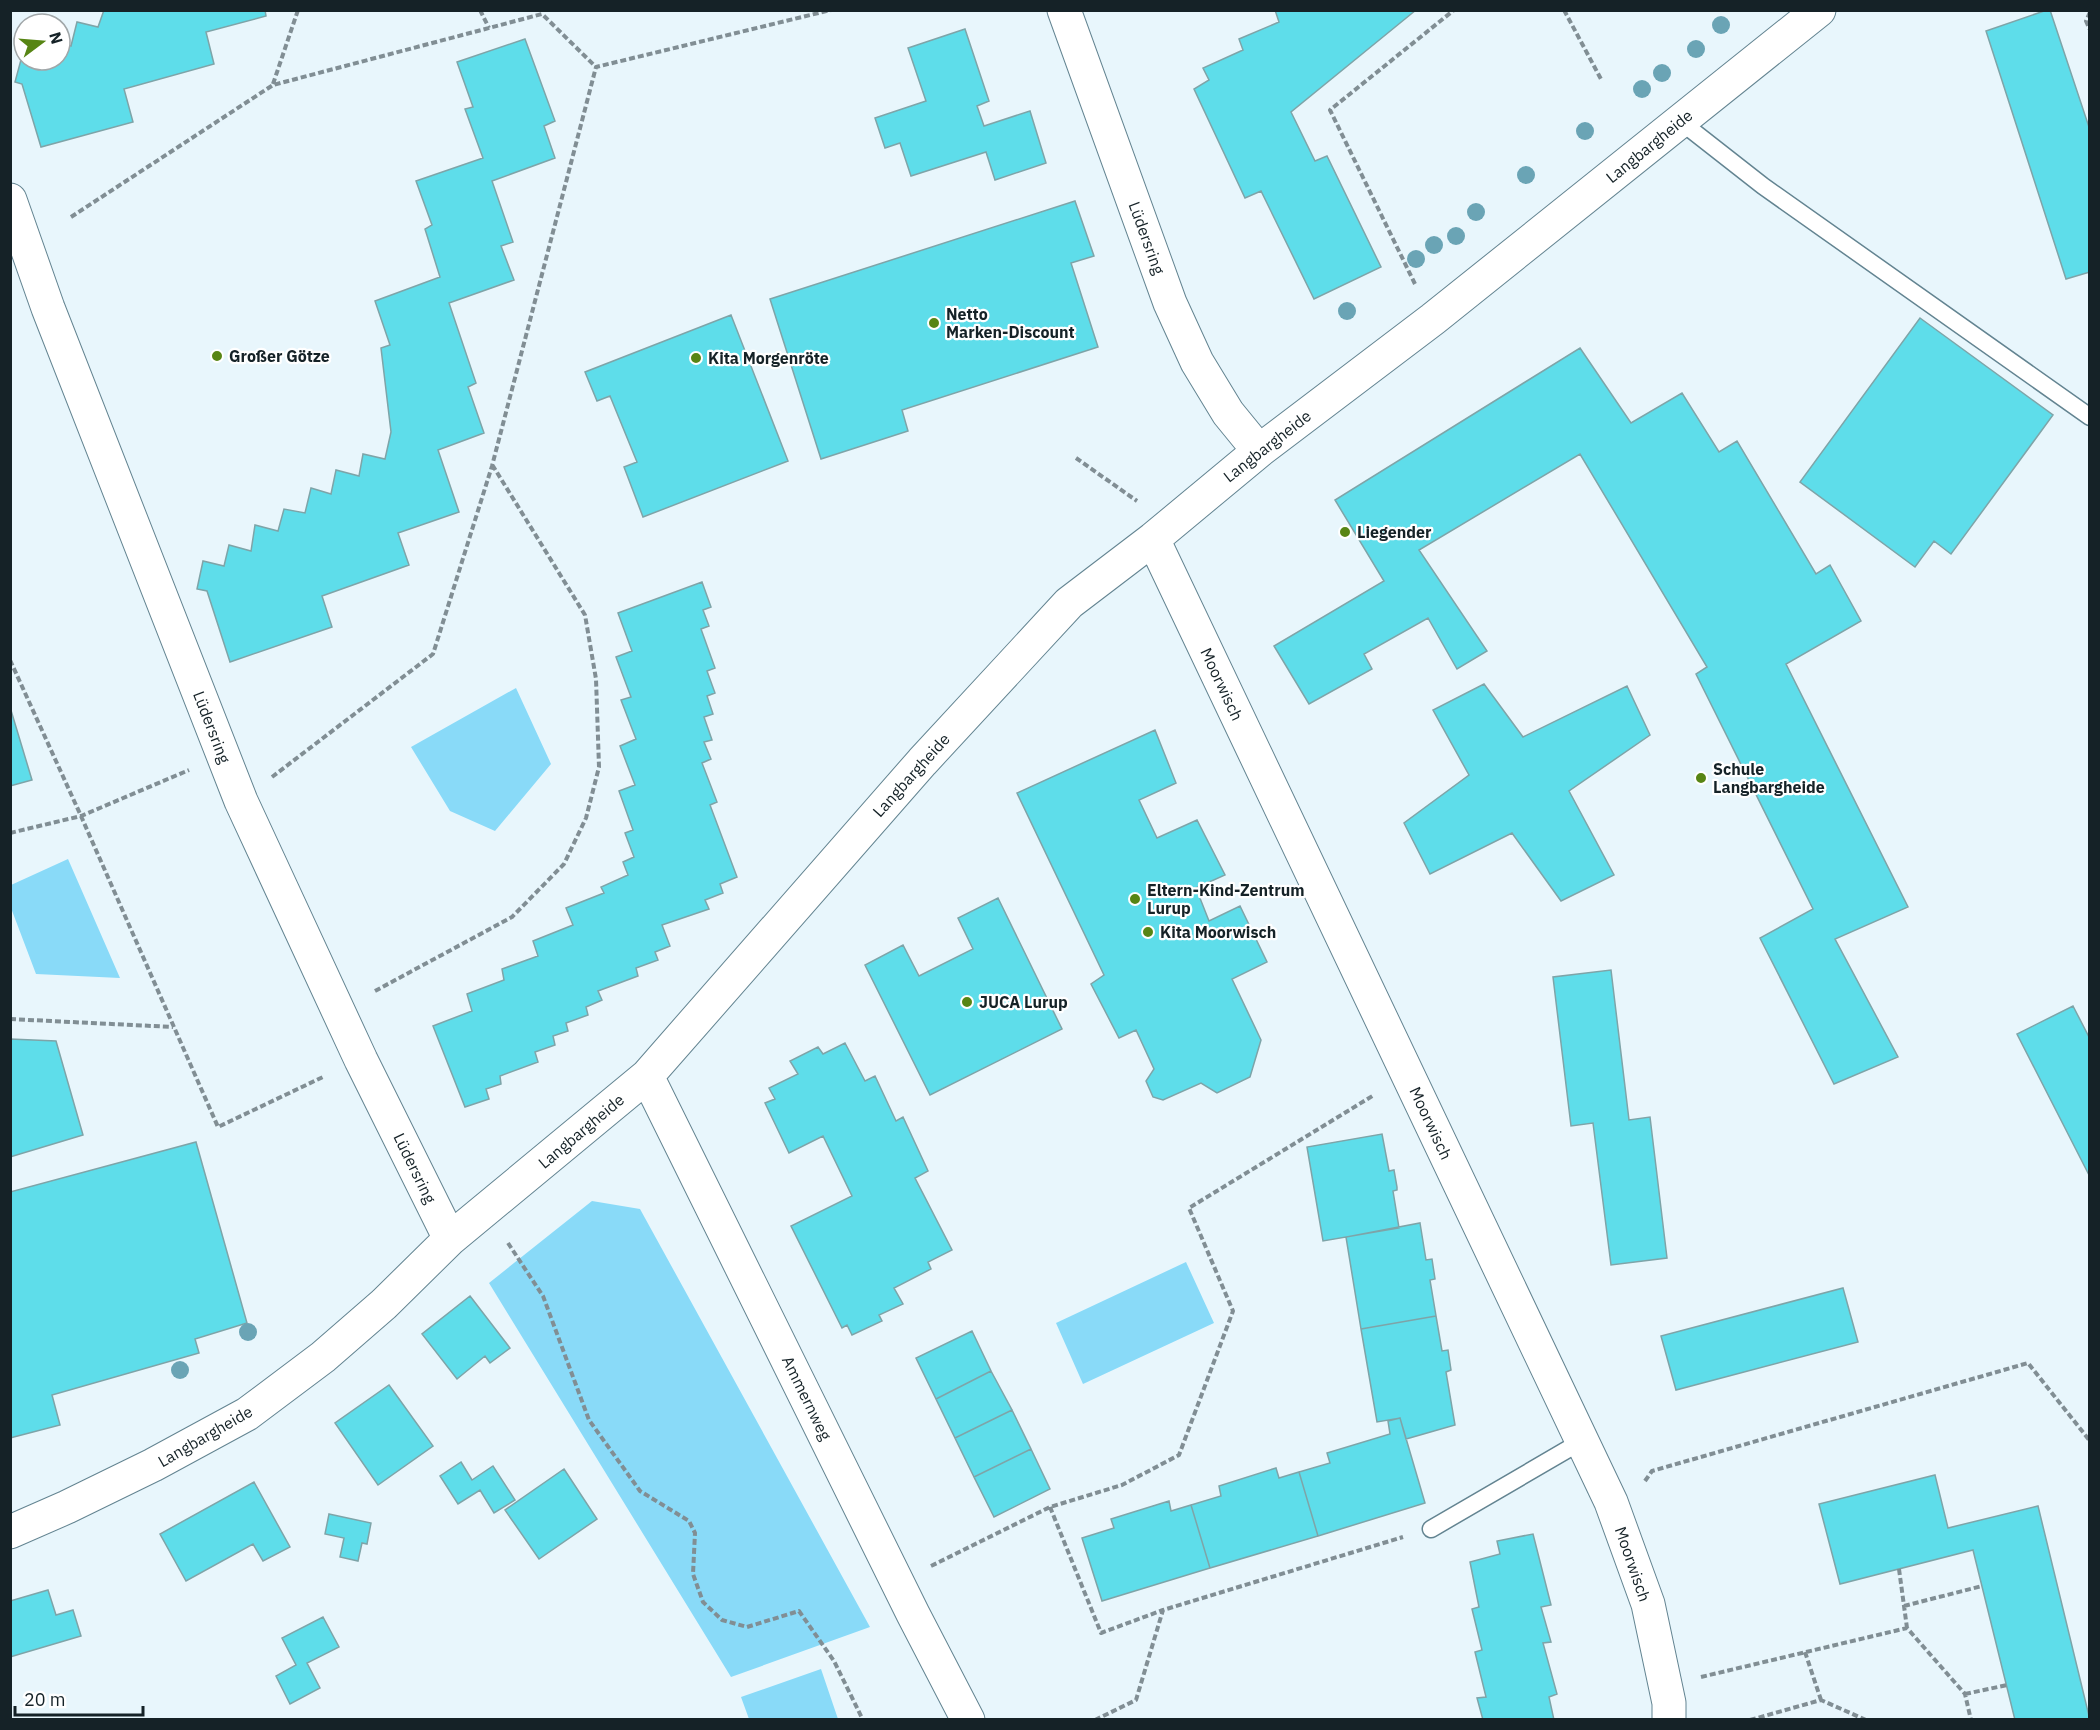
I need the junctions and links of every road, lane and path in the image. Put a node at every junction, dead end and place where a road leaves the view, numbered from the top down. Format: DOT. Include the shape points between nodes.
graph roads {
  1 [pos="298,10"];
  2 [pos="480,10"];
  3 [pos="831,10"];
  4 [pos="1064,10"];
  5 [pos="1454,10"];
  6 [pos="1564,10"];
  7 [pos="1819,10"];
  8 [pos="2090,12"];
  9 [pos="489,28"];
  10 [pos="2090,30"];
  11 [pos="596,67"];
  12 [pos="1602,81"];
  13 [pos="273,85"];
  14 [pos="1680,121"];
  15 [pos="10,200"];
  16 [pos="71,217"];
  17 [pos="1433,318"];
  18 [pos="2090,417"];
  19 [pos="1259,450"];
  20 [pos="1076,458"];
  21 [pos="492,466"];
  22 [pos="1162,532"];
  23 [pos="10,660"];
  24 [pos="223,755"];
  25 [pos="241,801"];
  26 [pos="81,816"];
  27 [pos="10,833"];
  28 [pos="375,991"];
  29 [pos="10,1019"];
  30 [pos="173,1027"];
  31 [pos="362,1060"];
  32 [pos="1408,1074"];
  33 [pos="647,1076"];
  34 [pos="486,1209"];
  35 [pos="450,1239"];
  36 [pos="2090,1440"];
  37 [pos="1582,1441"];
  38 [pos="1050,1507"];
  39 [pos="1617,1517"];
  40 [pos="1431,1529"];
  41 [pos="10,1532"];
  42 [pos="1899,1569"];
  43 [pos="898,1582"];
  44 [pos="1982,1586"];
  45 [pos="1904,1606"];
  46 [pos="1163,1610"];
  47 [pos="1907,1628"];
  48 [pos="1805,1652"];
  49 [pos="1664,1685"];
  50 [pos="2007,1685"];
  51 [pos="1965,1694"];
  52 [pos="1821,1700"];
  53 [pos="863,1719"];
  54 [pos="968,1719"];
  55 [pos="1095,1719"];
  56 [pos="1669,1719"];
  57 [pos="1750,1719"];
  58 [pos="1866,1719"];
  59 [pos="1971,1719"];
  1 -- 13 [label="path"];
  2 -- 9 [label="path"];
  3 -- 11 [label="path"];
  4 -- 19 [label="street, Lüdersring" via="1170,303 1197,362 1223,405"];
  5 -- 17 [label="path" via="1329,110"];
  6 -- 12 [label="path"];
  7 -- 14 [label="street, Langbargheide"];
  8 -- 10 [label="path" via="2086,21"];
  9 -- 11 [label="path" via="542,14"];
  9 -- 13 [label="path"];
  11 -- 21 [label="path"];
  13 -- 16 [label="path"];
  14 -- 17 [label="street, Langbargheide"];
  14 -- 18 [label="lane" via="1763,186"];
  15 -- 24 [label="street, Lüdersring" via="48,308"];
  17 -- 19 [label="street, Langbargheide"];
  19 -- 22 [label="street, Langbargheide"];
  20 -- 22 [label="path"];
  21 -- 25 [label="path" via="433,654"];
  21 -- 28 [label="path" via="585,615 596,679 599,767 586,818 564,864 512,917"];
  22 -- 32 [label="street, Moorwisch"];
  22 -- 33 [label="street, Langbargheide" via="1069,603 922,762"];
  23 -- 26 [label="path"];
  24 -- 25 [label="street, Lüdersring"];
  24 -- 26 [label="path"];
  25 -- 31 [label="street, Lüdersring"];
  26 -- 27 [label="path"];
  26 -- 30 [label="path"];
  29 -- 30 [label="path"];
  30 -- 31 [label="path" via="218,1127"];
  31 -- 35 [label="street, Lüdersring"];
  32 -- 37 [label="street, Moorwisch"];
  32 -- 38 [label="path" via="1189,1208 1233,1311 1179,1455 1122,1485"];
  33 -- 34 [label="street, Langbargheide"];
  33 -- 43 [label="street, Ammernweg"];
  34 -- 35 [label="street, Langbargheide"];
  34 -- 53 [label="path" via="543,1296 589,1420 640,1491 689,1521 695,1533 693,1574 703,1602 722,1620 747,1627 799,1611 834,1661"];
  35 -- 41 [label="street, Langbargheide" via="323,1357 247,1414 67,1508"];
  36 -- 39 [label="path" via="2028,1363 1652,1471"];
  37 -- 39 [label="street, Moorwisch"];
  37 -- 40 [label="lane"];
  38 -- 43 [label="path"];
  38 -- 46 [label="path" via="1101,1633"];
  39 -- 49 [label="street, Moorwisch" via="1648,1604"];
  40 -- 46 [label="path"];
  42 -- 45 [label="path"];
  43 -- 54 [label="street, Ammernweg"];
  44 -- 45 [label="path"];
  45 -- 47 [label="path"];
  46 -- 55 [label="path" via="1136,1700"];
  47 -- 48 [label="path"];
  47 -- 51 [label="path"];
  48 -- 49 [label="path"];
  48 -- 52 [label="path"];
  49 -- 56 [label="street, Moorwisch"];
  50 -- 51 [label="path"];
  51 -- 59 [label="path"];
  52 -- 57 [label="path"];
  52 -- 58 [label="path"];
}
